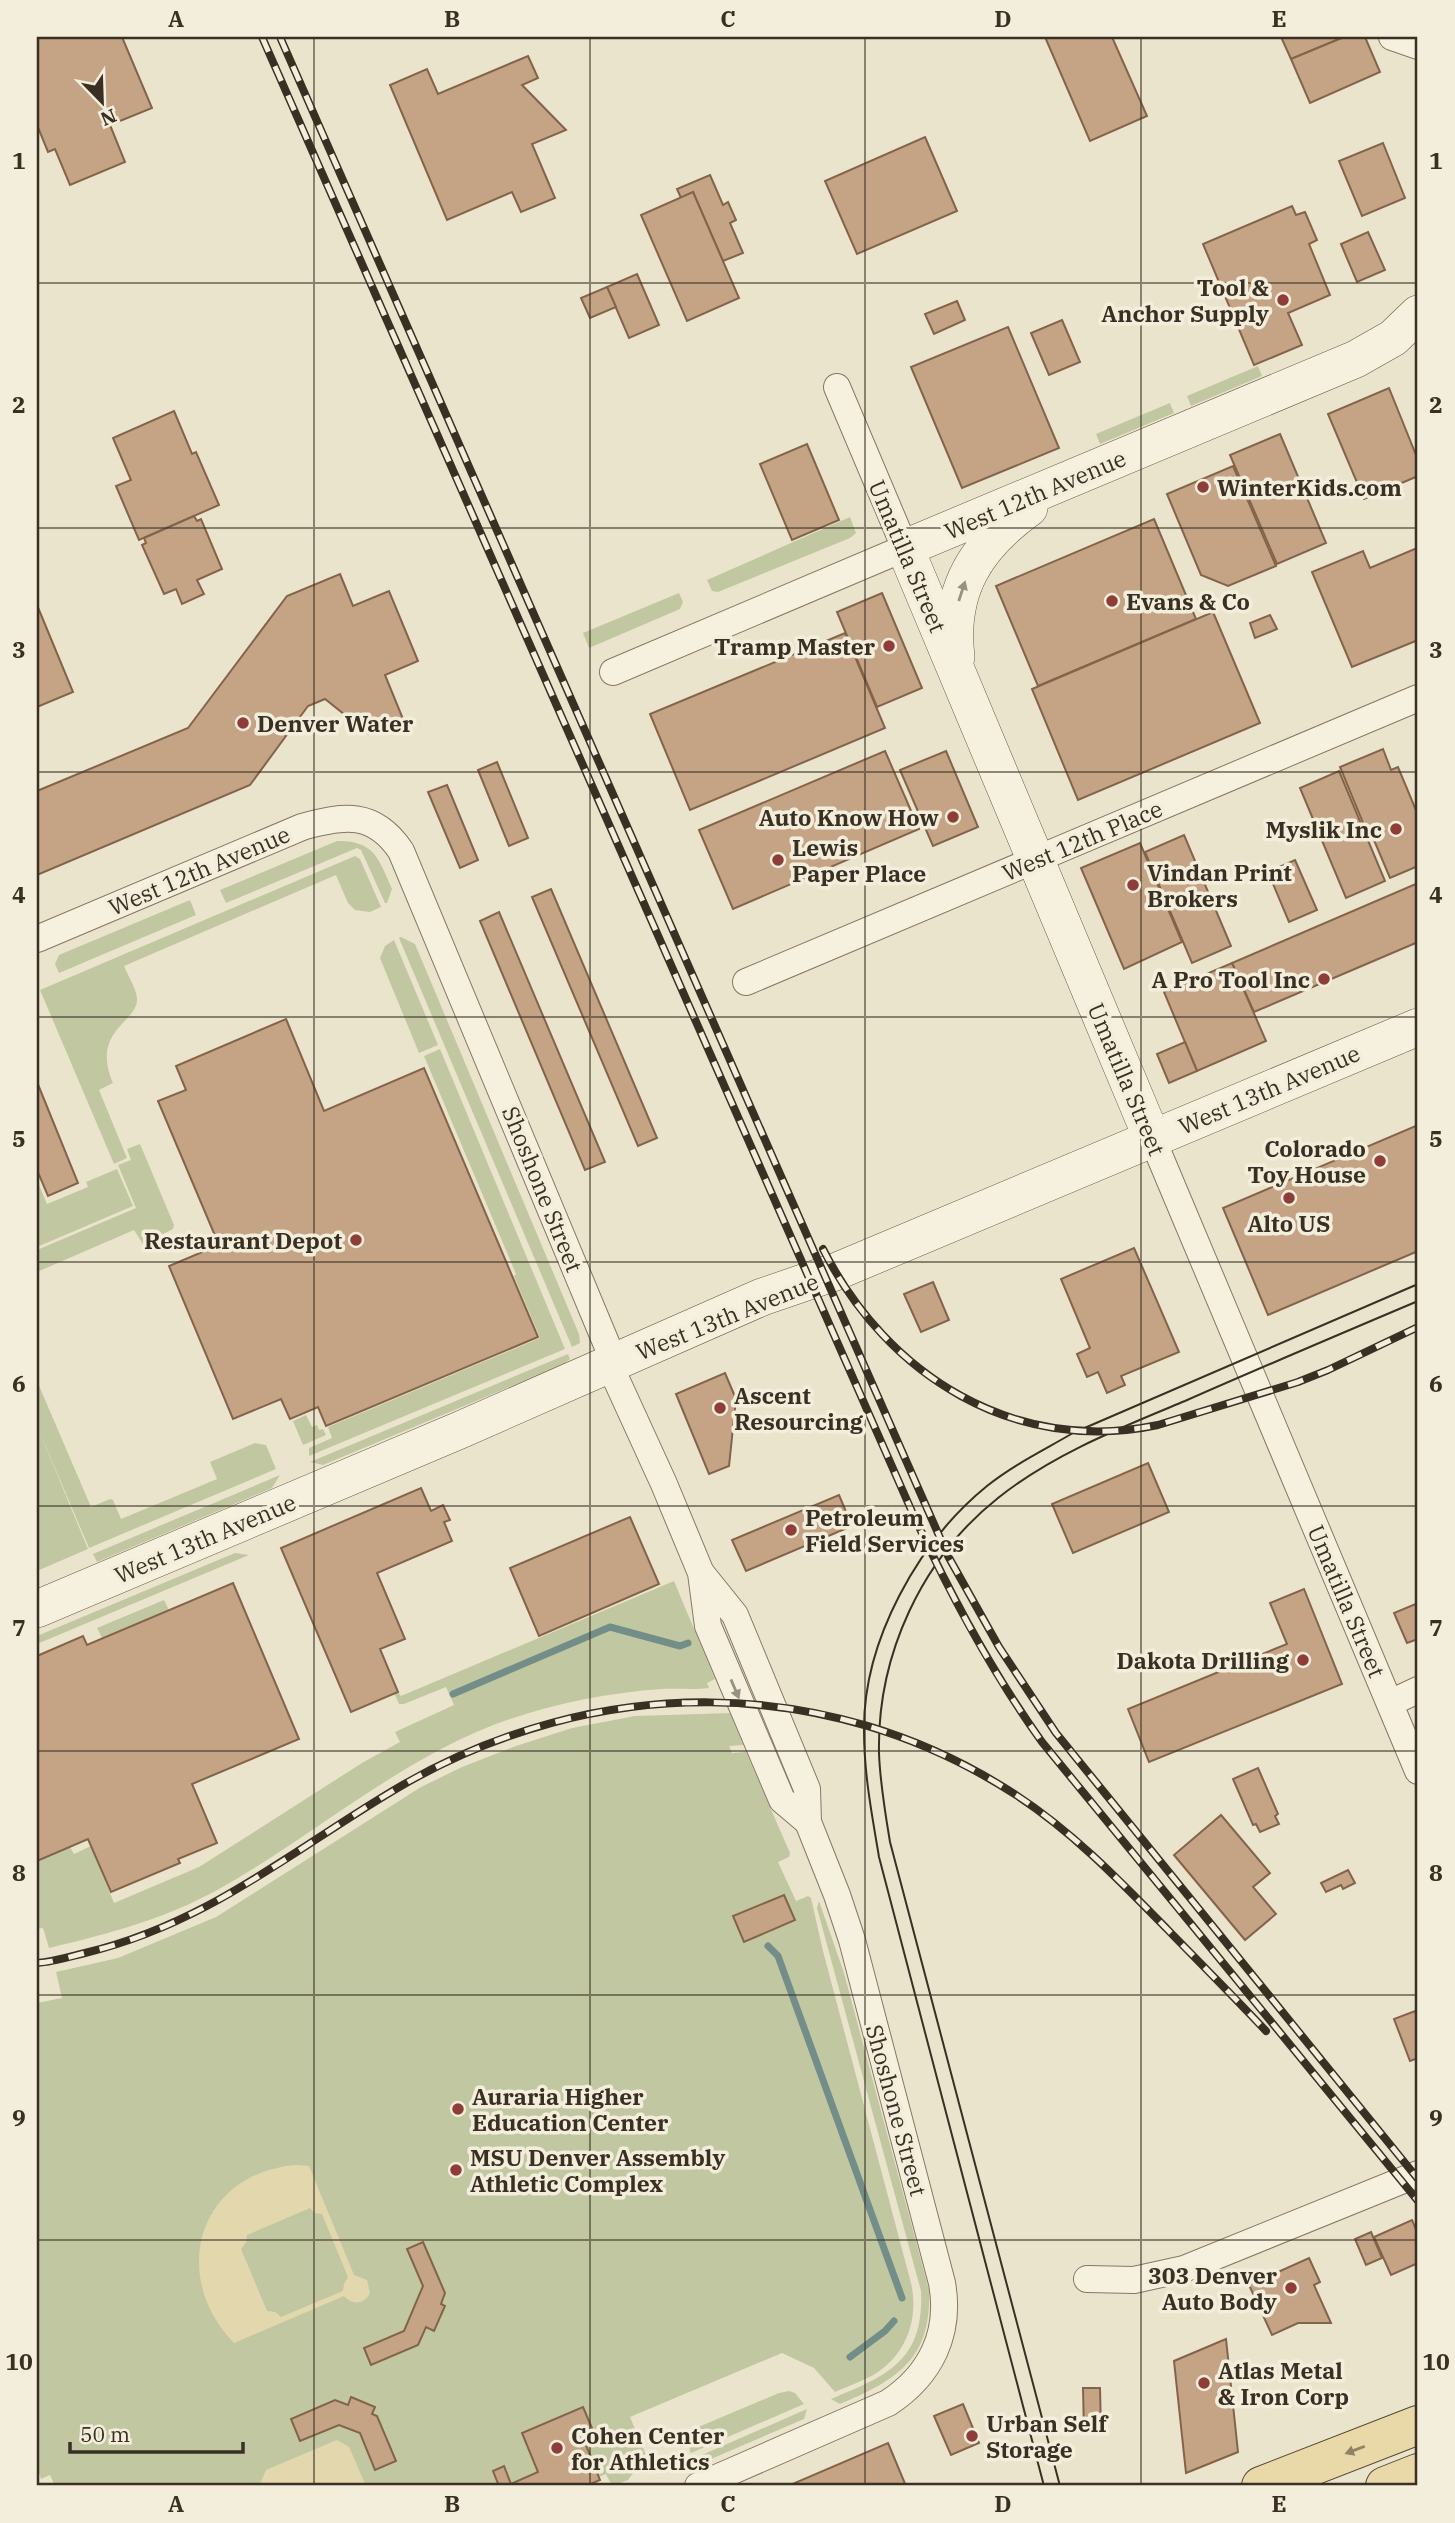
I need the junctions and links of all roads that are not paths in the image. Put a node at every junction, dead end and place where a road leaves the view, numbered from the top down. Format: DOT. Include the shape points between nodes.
graph roads {
  1 [pos="1392,37"];
  2 [pos="1418,46"];
  3 [pos="1415,318"];
  4 [pos="837,387"];
  5 [pos="1067,480"];
  6 [pos="905,548"];
  7 [pos="613,672"];
  8 [pos="961,682"];
  9 [pos="1418,698"];
  10 [pos="365,820"];
  11 [pos="1036,859"];
  12 [pos="37,939"];
  13 [pos="746,982"];
  14 [pos="1418,1027"];
  15 [pos="1153,1139"];
  16 [pos="612,1363"];
  17 [pos="37,1609"];
  18 [pos="1418,1690"];
  19 [pos="1390,1703"];
  20 [pos="1418,1771"];
  21 [pos="1418,2174"];
  22 [pos="1087,2279"];
  23 [pos="1418,2425"];
  24 [pos="1418,2473"];
  25 [pos="698,2486"];
  26 [pos="1261,2486"];
  27 [pos="1385,2486"];
  1 -- 2 [label="street"];
  3 -- 5 [label="street, West 12th Avenue" via="1393,338 1356,359"];
  4 -- 6 [label="street, Umatilla Street"];
  5 -- 6 [label="street, West 12th Avenue"];
  8 -- 5 [label="street, one-way" via="954,626 965,578 998,533"];
  6 -- 7 [label="street, West 12th Avenue"];
  6 -- 8 [label="street, Umatilla Street"];
  8 -- 11 [label="street, Umatilla Street"];
  9 -- 11 [label="street, West 12th Place"];
  10 -- 12 [label="street, West 12th Avenue" via="340,819 302,827"];
  10 -- 16 [label="street, Shoshone Street" via="385,831 401,851"];
  11 -- 13 [label="street, West 12th Place"];
  11 -- 15 [label="street, Umatilla Street"];
  14 -- 15 [label="street, West 13th Avenue"];
  15 -- 16 [label="street, West 13th Avenue" via="835,1272 762,1297"];
  15 -- 19 [label="street, Umatilla Street"];
  16 -- 17 [label="street, West 13th Avenue"];
  16 -- 25 [label="street, Shoshone Street" via="701,1573 708,1626 782,1800 808,1822 837,1895 944,2292 944,2318 935,2352 903,2393"];
  18 -- 19 [label="street"];
  19 -- 20 [label="street, Umatilla Street"];
  21 -- 22 [label="street" via="1184,2269 1134,2280"];
  23 -- 26 [label="main road, one-way"];
  24 -- 27 [label="main road"];
}
